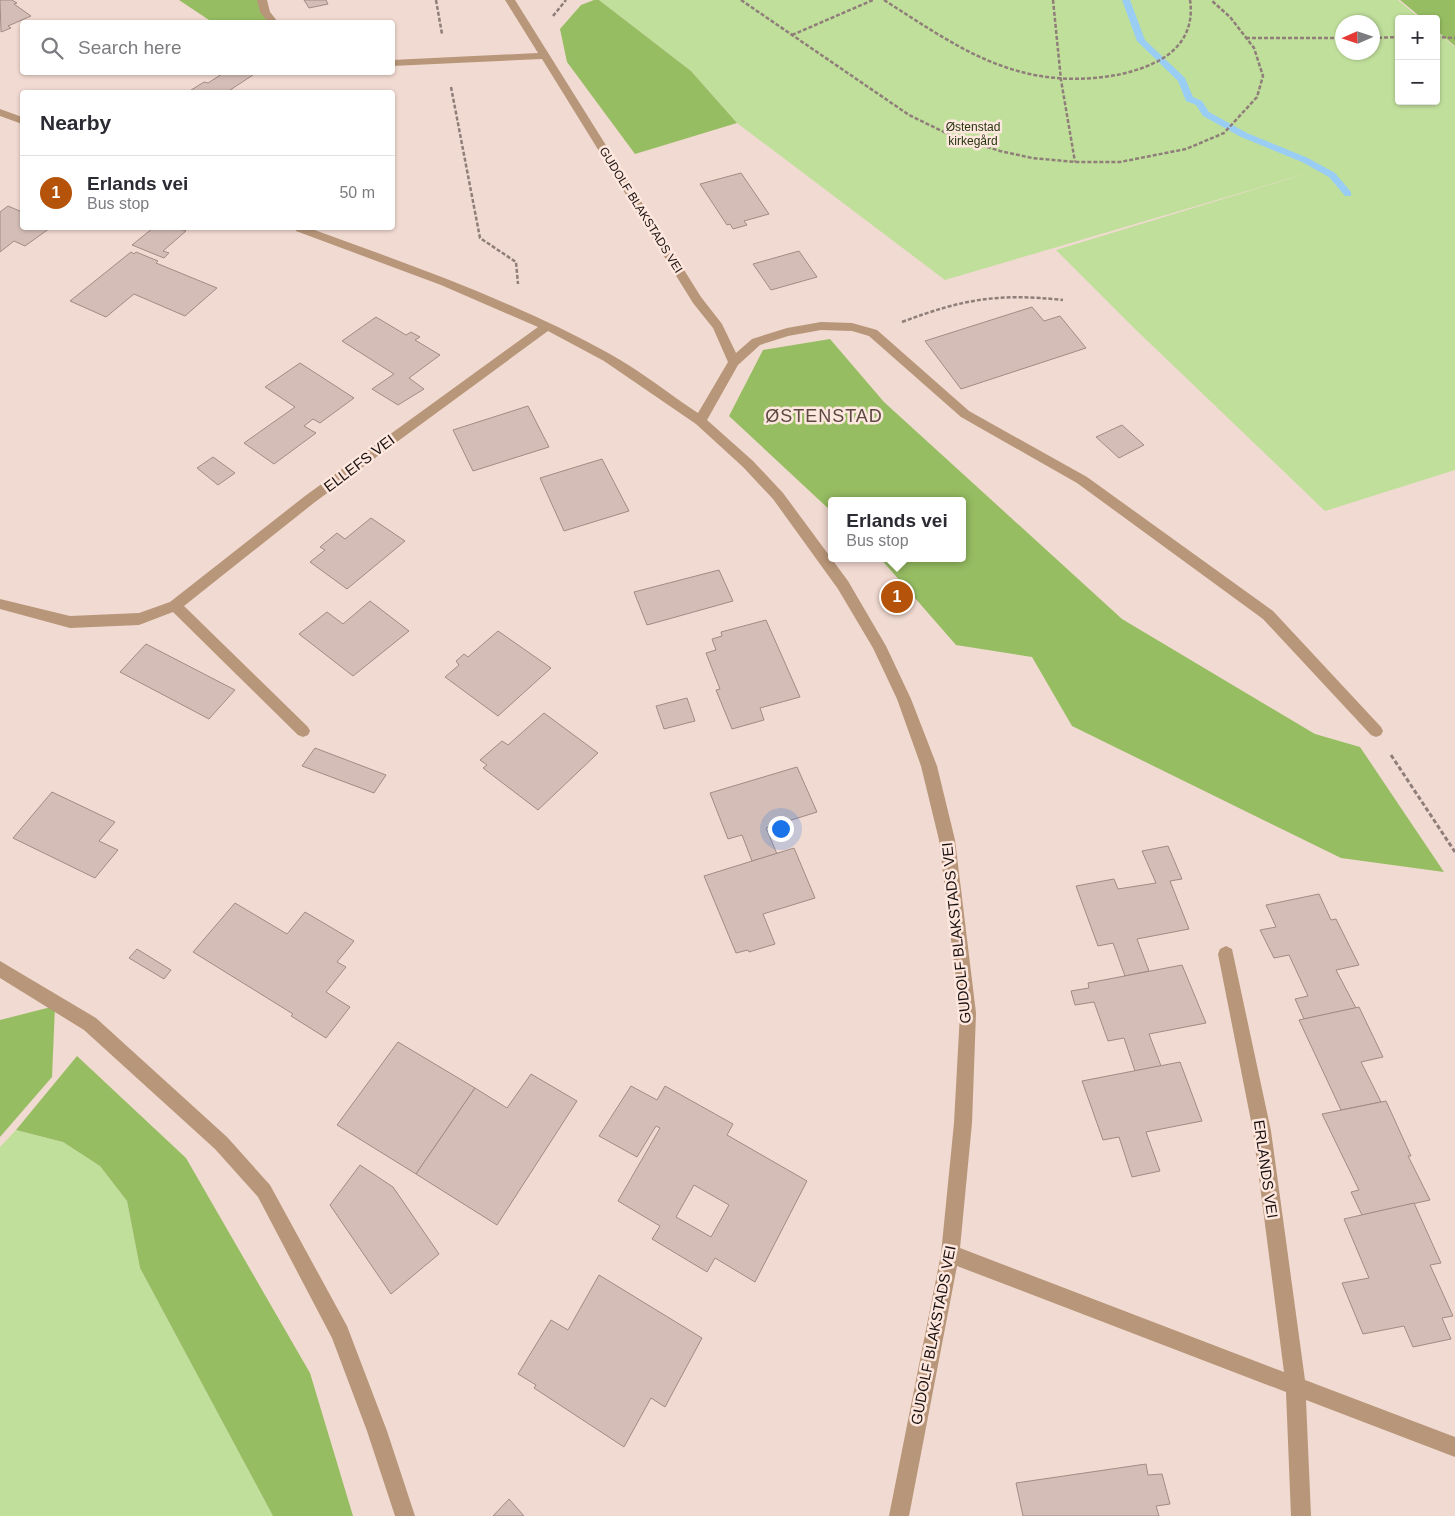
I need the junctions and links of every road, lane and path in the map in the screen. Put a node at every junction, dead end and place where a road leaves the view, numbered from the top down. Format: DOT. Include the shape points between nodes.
graph roads {
  1 [pos="262,0"];
  2 [pos="436,0"];
  3 [pos="510,0"];
  4 [pos="741,0"];
  5 [pos="873,0"];
  6 [pos="884,0"];
  7 [pos="1053,0"];
  8 [pos="1190,0"];
  9 [pos="1211,0"];
  10 [pos="271,20"];
  11 [pos="792,35"];
  12 [pos="1440,37"];
  13 [pos="1246,38"];
  14 [pos="1335,38"];
  15 [pos="1380,38"];
  16 [pos="1395,38"];
  17 [pos="1455,38"];
  18 [pos="545,56"];
  19 [pos="447,62"];
  20 [pos="395,63"];
  21 [pos="1061,80"];
  22 [pos="0,112"];
  23 [pos="20,120"];
  24 [pos="1075,162"];
  25 [pos="305,230"];
  26 [pos="518,286"];
  27 [pos="1063,300"];
  28 [pos="895,324"];
  29 [pos="547,326"];
  30 [pos="734,362"];
  31 [pos="700,421"];
  32 [pos="0,604"];
  33 [pos="175,606"];
  34 [pos="303,731"];
  35 [pos="1376,731"];
  36 [pos="1455,852"];
  37 [pos="1226,954"];
  38 [pos="0,969"];
  39 [pos="950,1254"];
  40 [pos="1296,1387"];
  41 [pos="1455,1447"];
  42 [pos="405,1516"];
  43 [pos="899,1516"];
  44 [pos="1301,1516"];
  1 -- 10 [label="street"];
  2 -- 19 [label="path"];
  3 -- 18 [label="street, GUDOLF BLAKSTADS VEI"];
  4 -- 11 [label="path"];
  5 -- 11 [label="path"];
  6 -- 21 [label="path" via="964,51 1012,72"];
  7 -- 21 [label="path"];
  8 -- 21 [label="path" via="1193,14 1188,34 1168,55 1146,68 1120,75"];
  9 -- 13 [label="path"];
  11 -- 24 [label="path" via="909,115 950,135 1032,158"];
  12 -- 17 [label="path"];
  13 -- 14 [label="path"];
  13 -- 24 [label="path" via="1254,48 1263,76 1257,97 1224,133 1186,149 1120,162"];
  15 -- 16 [label="path"];
  18 -- 19 [label="street"];
  18 -- 30 [label="street, GUDOLF BLAKSTADS VEI" via="697,300 718,327"];
  19 -- 20 [label="street"];
  19 -- 26 [label="path" via="480,238 516,262"];
  21 -- 24 [label="path"];
  22 -- 23 [label="street"];
  25 -- 29 [label="street, GUDOLF BLAKSTADS VEI" via="446,282"];
  27 -- 28 [label="path" via="1025,296 984,298"];
  29 -- 31 [label="street, GUDOLF BLAKSTADS VEI" via="608,358"];
  29 -- 33 [label="street, ELLEFS VEI" via="310,499"];
  30 -- 31 [label="street"];
  30 -- 35 [label="street" via="756,342 787,332 821,326 852,327 873,333 965,414 1082,480 1268,616"];
  31 -- 39 [label="street, GUDOLF BLAKSTADS VEI" via="778,496 843,585 879,646 904,699 929,766 947,840 968,1013 963,1123"];
  32 -- 33 [label="street, ELLEFS VEI" via="70,622 139,619"];
  33 -- 34 [label="street"];
  35 -- 36 [label="path"];
  37 -- 40 [label="street, ERLANDS VEI" via="1262,1131"];
  38 -- 42 [label="street" via="90,1024 221,1143 264,1191 340,1333"];
  39 -- 40 [label="street"];
  39 -- 43 [label="street, GUDOLF BLAKSTADS VEI"];
  40 -- 41 [label="street"];
  40 -- 44 [label="street, ERLANDS VEI"];
}
